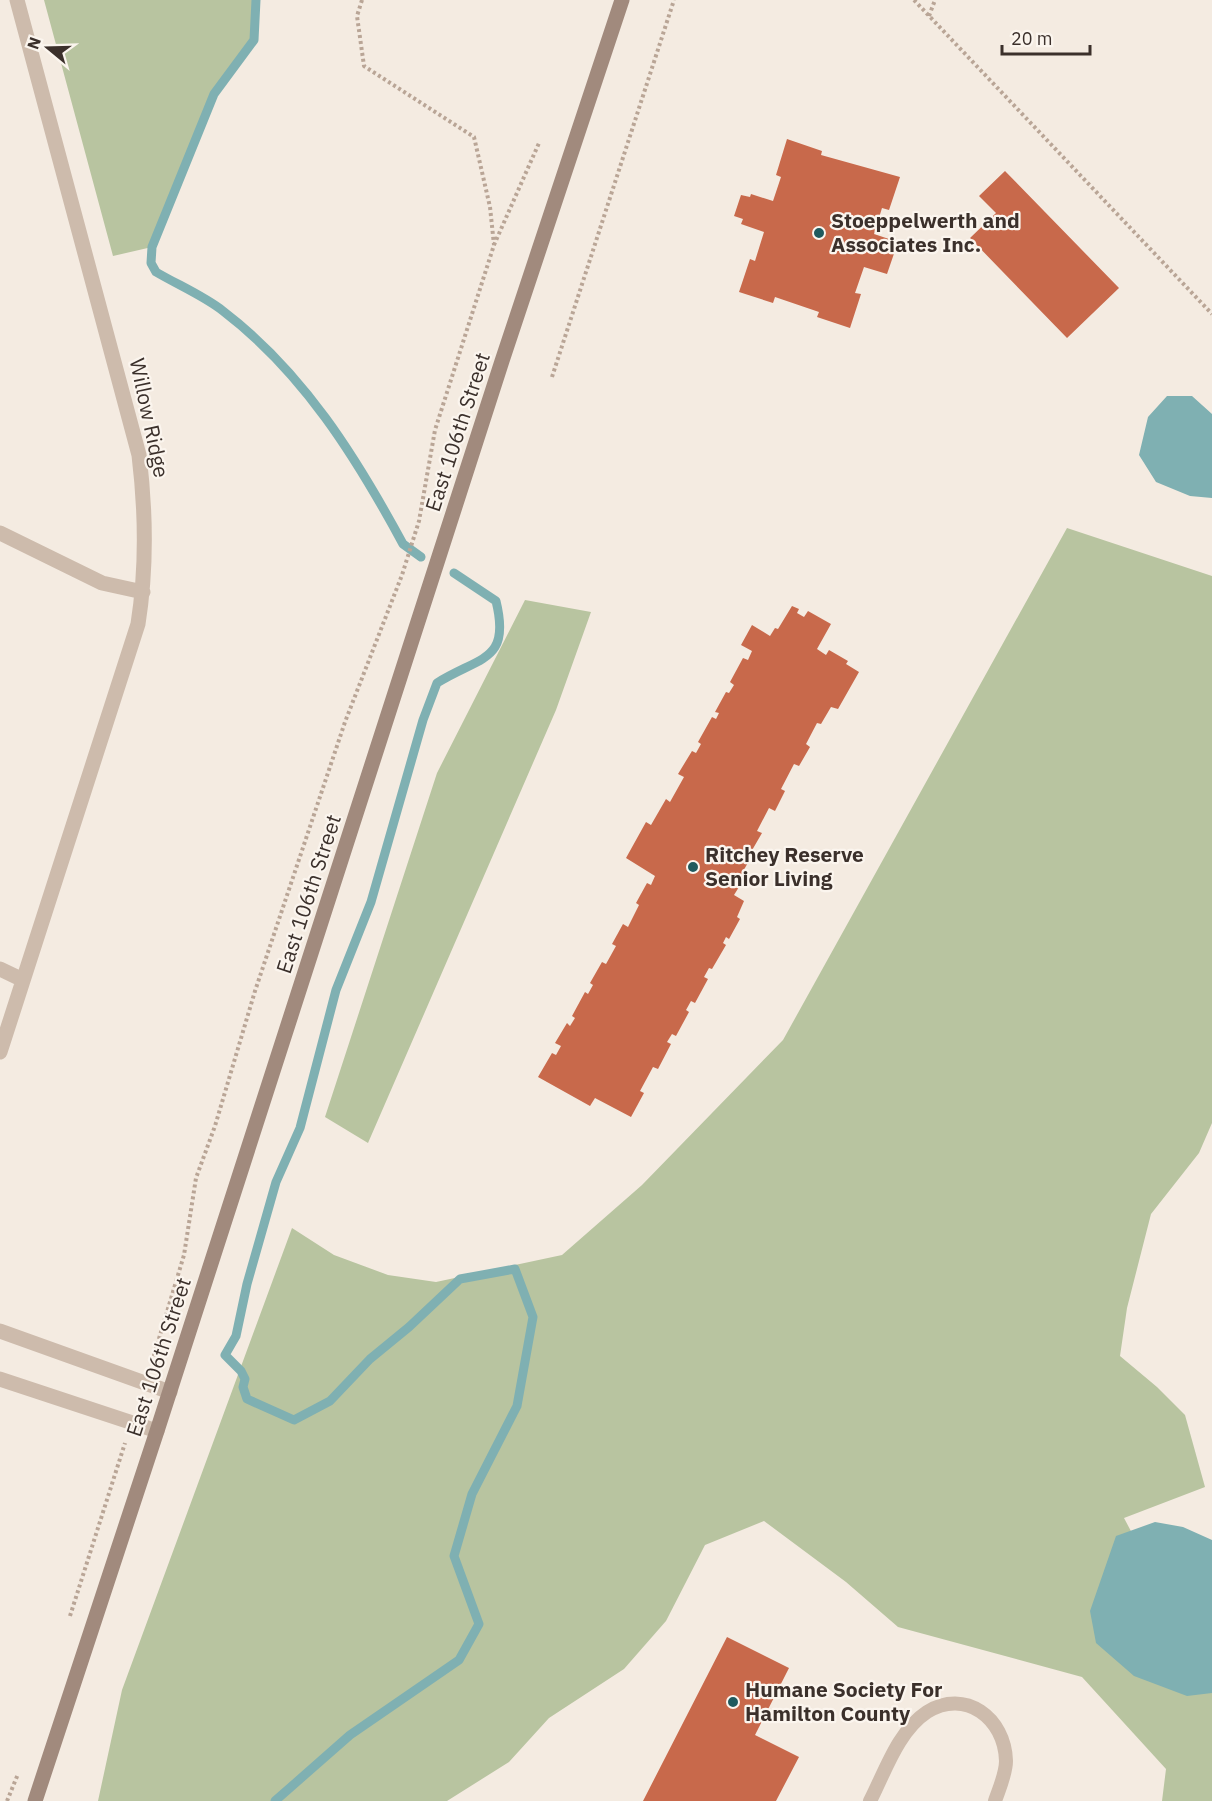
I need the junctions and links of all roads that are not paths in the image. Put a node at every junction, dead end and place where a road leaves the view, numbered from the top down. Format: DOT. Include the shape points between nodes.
graph roads {
  1 [pos="17,0"];
  2 [pos="622,0"];
  3 [pos="0,533"];
  4 [pos="143,592"];
  5 [pos="0,969"];
  6 [pos="23,980"];
  7 [pos="0,1052"];
  8 [pos="0,1331"];
  9 [pos="0,1379"];
  10 [pos="170,1392"];
  11 [pos="157,1431"];
  12 [pos="35,1801"];
  13 [pos="870,1801"];
  14 [pos="995,1801"];
  1 -- 4 [label="street, Willow Ridge" via="140,455 146,513"];
  2 -- 10 [label="main road, East 106th Street"];
  3 -- 4 [label="street" via="102,583"];
  4 -- 6 [label="street, Willow Ridge" via="138,624"];
  5 -- 6 [label="street"];
  6 -- 7 [label="street, Willow Ridge"];
  8 -- 10 [label="street"];
  9 -- 11 [label="street"];
  10 -- 11 [label="main road, East 106th Street"];
  11 -- 12 [label="main road, East 106th Street"];
  13 -- 14 [label="lane" via="913,1724 945,1704 982,1711 1000,1733 1006,1761"];
}
